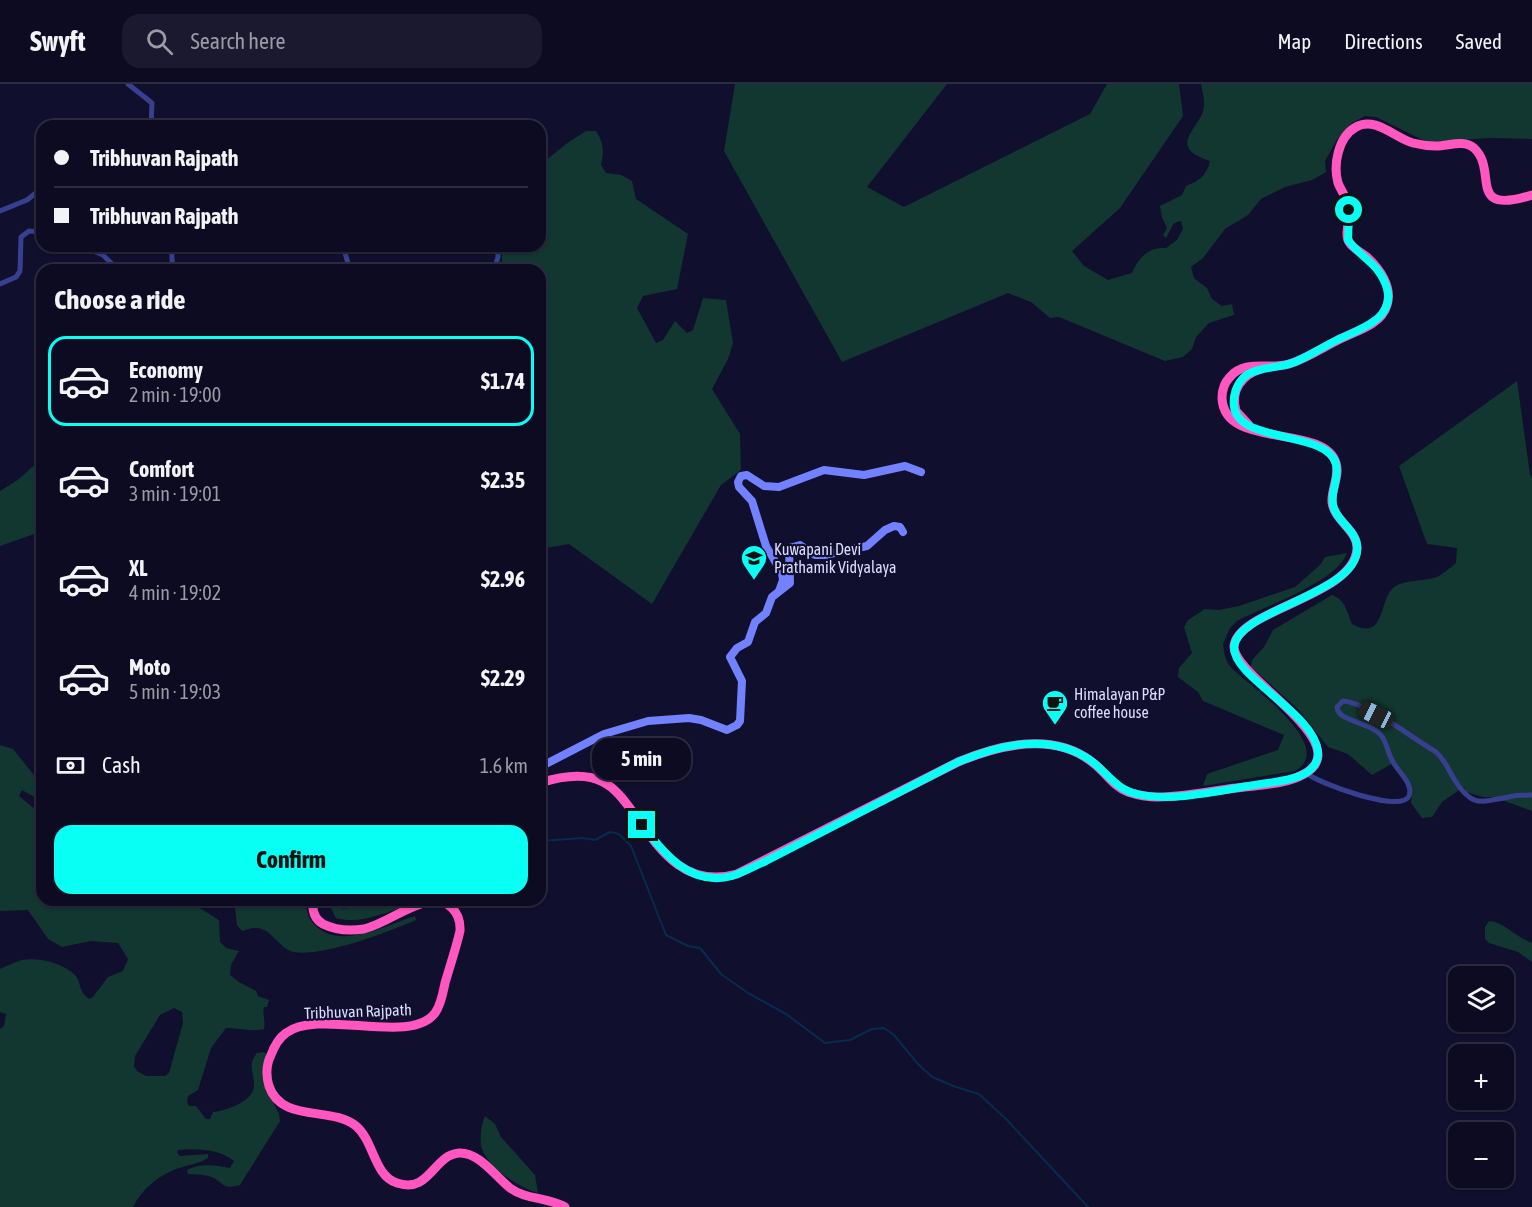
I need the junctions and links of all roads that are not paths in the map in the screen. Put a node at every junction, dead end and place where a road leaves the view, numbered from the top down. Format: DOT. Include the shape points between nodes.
graph roads {
  1 [pos="128,84"];
  2 [pos="151,120"];
  3 [pos="36,193"];
  4 [pos="1532,195"];
  5 [pos="0,211"];
  6 [pos="36,232"];
  7 [pos="96,252"];
  8 [pos="112,264"];
  9 [pos="0,284"];
  10 [pos="921,472"];
  11 [pos="903,532"];
  12 [pos="778,592"];
  13 [pos="546,764"];
  14 [pos="1306,773"];
  15 [pos="546,782"];
  16 [pos="1532,795"];
  17 [pos="313,906"];
  18 [pos="419,906"];
  19 [pos="448,906"];
  20 [pos="565,1207"];
  1 -- 2 [label="street" via="152,104"];
  3 -- 5 [label="street"];
  4 -- 14 [label="highway" via="1507,201 1492,195 1485,184 1481,159 1468,144 1420,145 1372,124 1354,128 1341,145 1336,164 1338,182 1349,207 1348,240 1371,261 1383,279 1388,294 1386,307 1366,327 1293,362 1239,369 1227,380 1222,392 1223,405 1230,418 1239,424 1316,445 1331,454 1337,469 1334,509 1357,544 1354,559 1342,574 1320,590 1253,623 1240,633 1235,644 1244,668 1312,736 1318,755"];
  6 -- 9 [label="street" via="21,237 20,271"];
  7 -- 8 [label="street"];
  10 -- 12 [label="street" via="905,466 864,475 824,470 779,487 764,486 747,475 741,476 739,487 754,504 766,546 782,573"];
  11 -- 12 [label="street" via="894,526 867,546 825,555 792,545 790,583"];
  12 -- 13 [label="street" via="766,613 755,622 748,642 730,657 742,681 737,725 727,730 689,718 648,721 604,734"];
  14 -- 15 [label="highway" via="1280,781 1151,797 1120,788 1093,762 1073,752 1041,744 1008,746 949,766 736,874 715,878 694,874 668,857 606,783 579,777"];
  14 -- 16 [label="street" via="1371,799 1399,802 1409,795 1407,782 1379,732 1337,712 1336,707 1349,701 1443,758 1469,798 1485,803"];
  17 -- 18 [label="highway, Tribhuvan Rajpath" via="318,920 348,930 376,925"];
  19 -- 20 [label="highway, Tribhuvan Rajpath" via="456,912 460,931 439,1006 432,1017 412,1026 324,1024 289,1031 278,1042 267,1066 268,1084 275,1098 292,1108 355,1125 382,1171 396,1183 422,1182 452,1154 468,1154 519,1193"];
}
